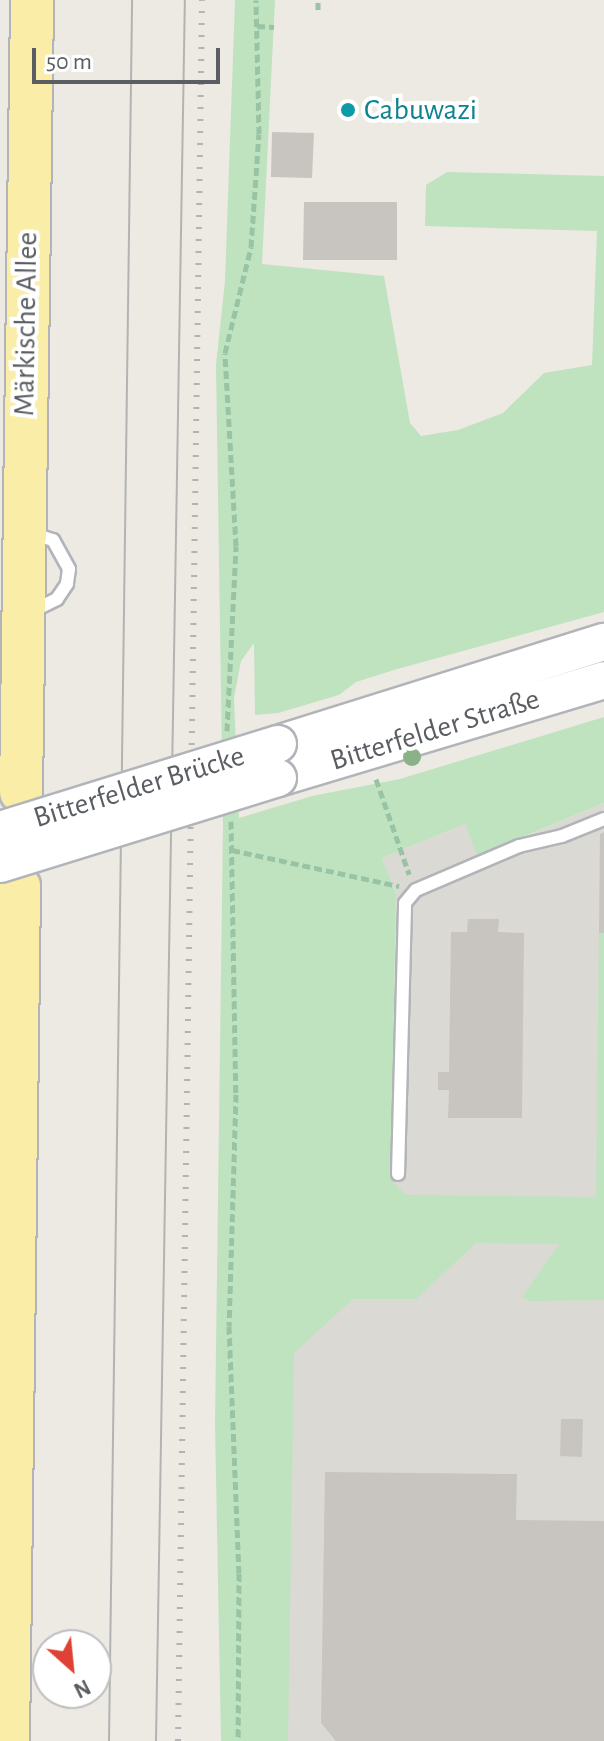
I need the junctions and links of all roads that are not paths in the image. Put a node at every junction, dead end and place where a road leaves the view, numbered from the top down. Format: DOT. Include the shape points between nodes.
graph roads {
  1 [pos="32,0"];
  2 [pos="604,642"];
  3 [pos="527,664"];
  4 [pos="599,681"];
  5 [pos="278,761"];
  6 [pos="21,792"];
  7 [pos="604,819"];
  8 [pos="0,830"];
  9 [pos="10,875"];
  10 [pos="398,1174"];
  11 [pos="6,1268"];
  12 [pos="5,1463"];
  13 [pos="5,1516"];
  14 [pos="8,1741"];
  1 -- 6 [label="main road, Märkische Allee"];
  2 -- 3 [label="main road, Bitterfelder Straße"];
  3 -- 4 [label="main road, Bitterfelder Straße"];
  3 -- 5 [label="main road, Bitterfelder Straße"];
  4 -- 5 [label="main road, Bitterfelder Straße"];
  5 -- 8 [label="main road, Bitterfelder Brücke, bridge"];
  5 -- 9 [label="main road, Bitterfelder Brücke, bridge"];
  7 -- 10 [label="lane" via="519,846 416,890 405,903"];
  9 -- 11 [label="main road"];
  11 -- 12 [label="main road"];
  12 -- 13 [label="main road"];
  13 -- 14 [label="main road"];
}
